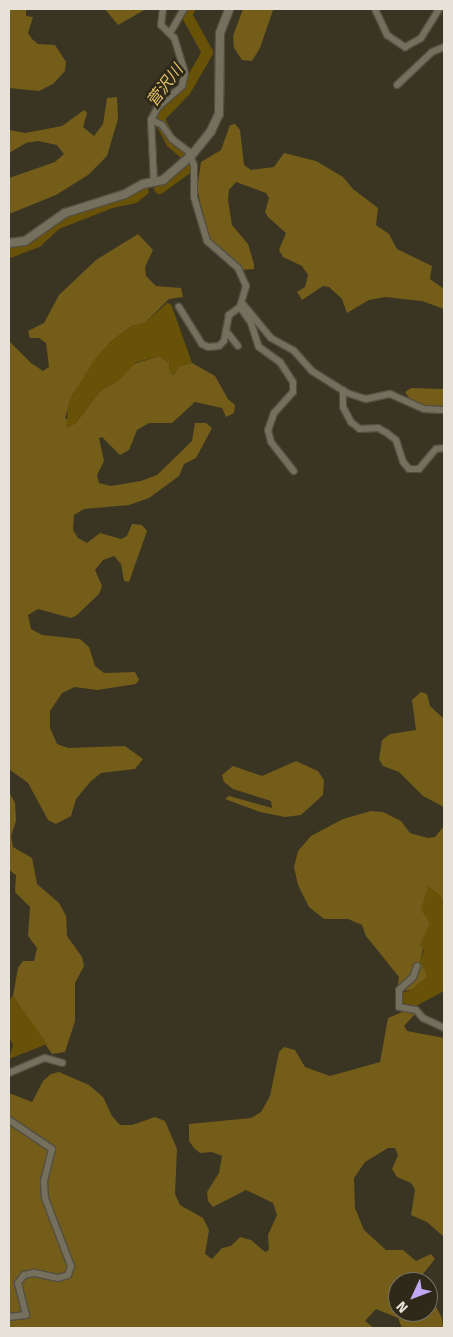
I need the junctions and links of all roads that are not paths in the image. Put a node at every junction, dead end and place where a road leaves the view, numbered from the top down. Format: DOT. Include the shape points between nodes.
graph roads {
  1 [pos="163,9"];
  2 [pos="184,9"];
  3 [pos="229,9"];
  4 [pos="374,9"];
  5 [pos="439,9"];
  6 [pos="170,33"];
  7 [pos="444,47"];
  8 [pos="397,85"];
  9 [pos="156,122"];
  10 [pos="191,156"];
  11 [pos="154,182"];
  12 [pos="9,243"];
  13 [pos="241,305"];
  14 [pos="179,307"];
  15 [pos="226,331"];
  16 [pos="238,346"];
  17 [pos="343,390"];
  18 [pos="444,410"];
  19 [pos="444,448"];
  20 [pos="294,471"];
  21 [pos="417,966"];
  22 [pos="444,1028"];
  23 [pos="62,1063"];
  24 [pos="9,1073"];
  25 [pos="9,1120"];
  26 [pos="9,1318"];
  1 -- 6 [label="street" via="160,20"];
  2 -- 6 [label="street"];
  3 -- 10 [label="street" via="220,33 219,114 211,132"];
  4 -- 5 [label="street" via="387,35 405,47 420,38"];
  6 -- 9 [label="street" via="182,54 185,81 158,107"];
  7 -- 8 [label="street" via="432,52"];
  9 -- 10 [label="street"];
  9 -- 11 [label="street"];
  10 -- 11 [label="street" via="170,175"];
  10 -- 13 [label="street" via="195,172 194,197 208,240 242,273 246,286"];
  11 -- 12 [label="street" via="65,214 25,241"];
  13 -- 15 [label="street" via="229,315"];
  13 -- 17 [label="street" via="271,338 294,350 312,371"];
  13 -- 20 [label="street" via="259,346 280,362 293,382 293,392 274,413 268,430 274,446"];
  14 -- 15 [label="street" via="192,332 208,347 222,344"];
  15 -- 16 [label="street"];
  17 -- 18 [label="street" via="359,398 390,394 424,409"];
  17 -- 19 [label="street" via="343,407 351,422 360,429 378,428 396,440 403,462 409,469 419,469 436,449"];
  21 -- 22 [label="street" via="413,977 399,990 399,1007 416,1010 423,1018"];
  23 -- 24 [label="street" via="45,1058"];
  25 -- 26 [label="street" via="52,1149 44,1181 44,1198 70,1260 71,1271 58,1278 34,1273 24,1275 18,1283 26,1315"];
}
